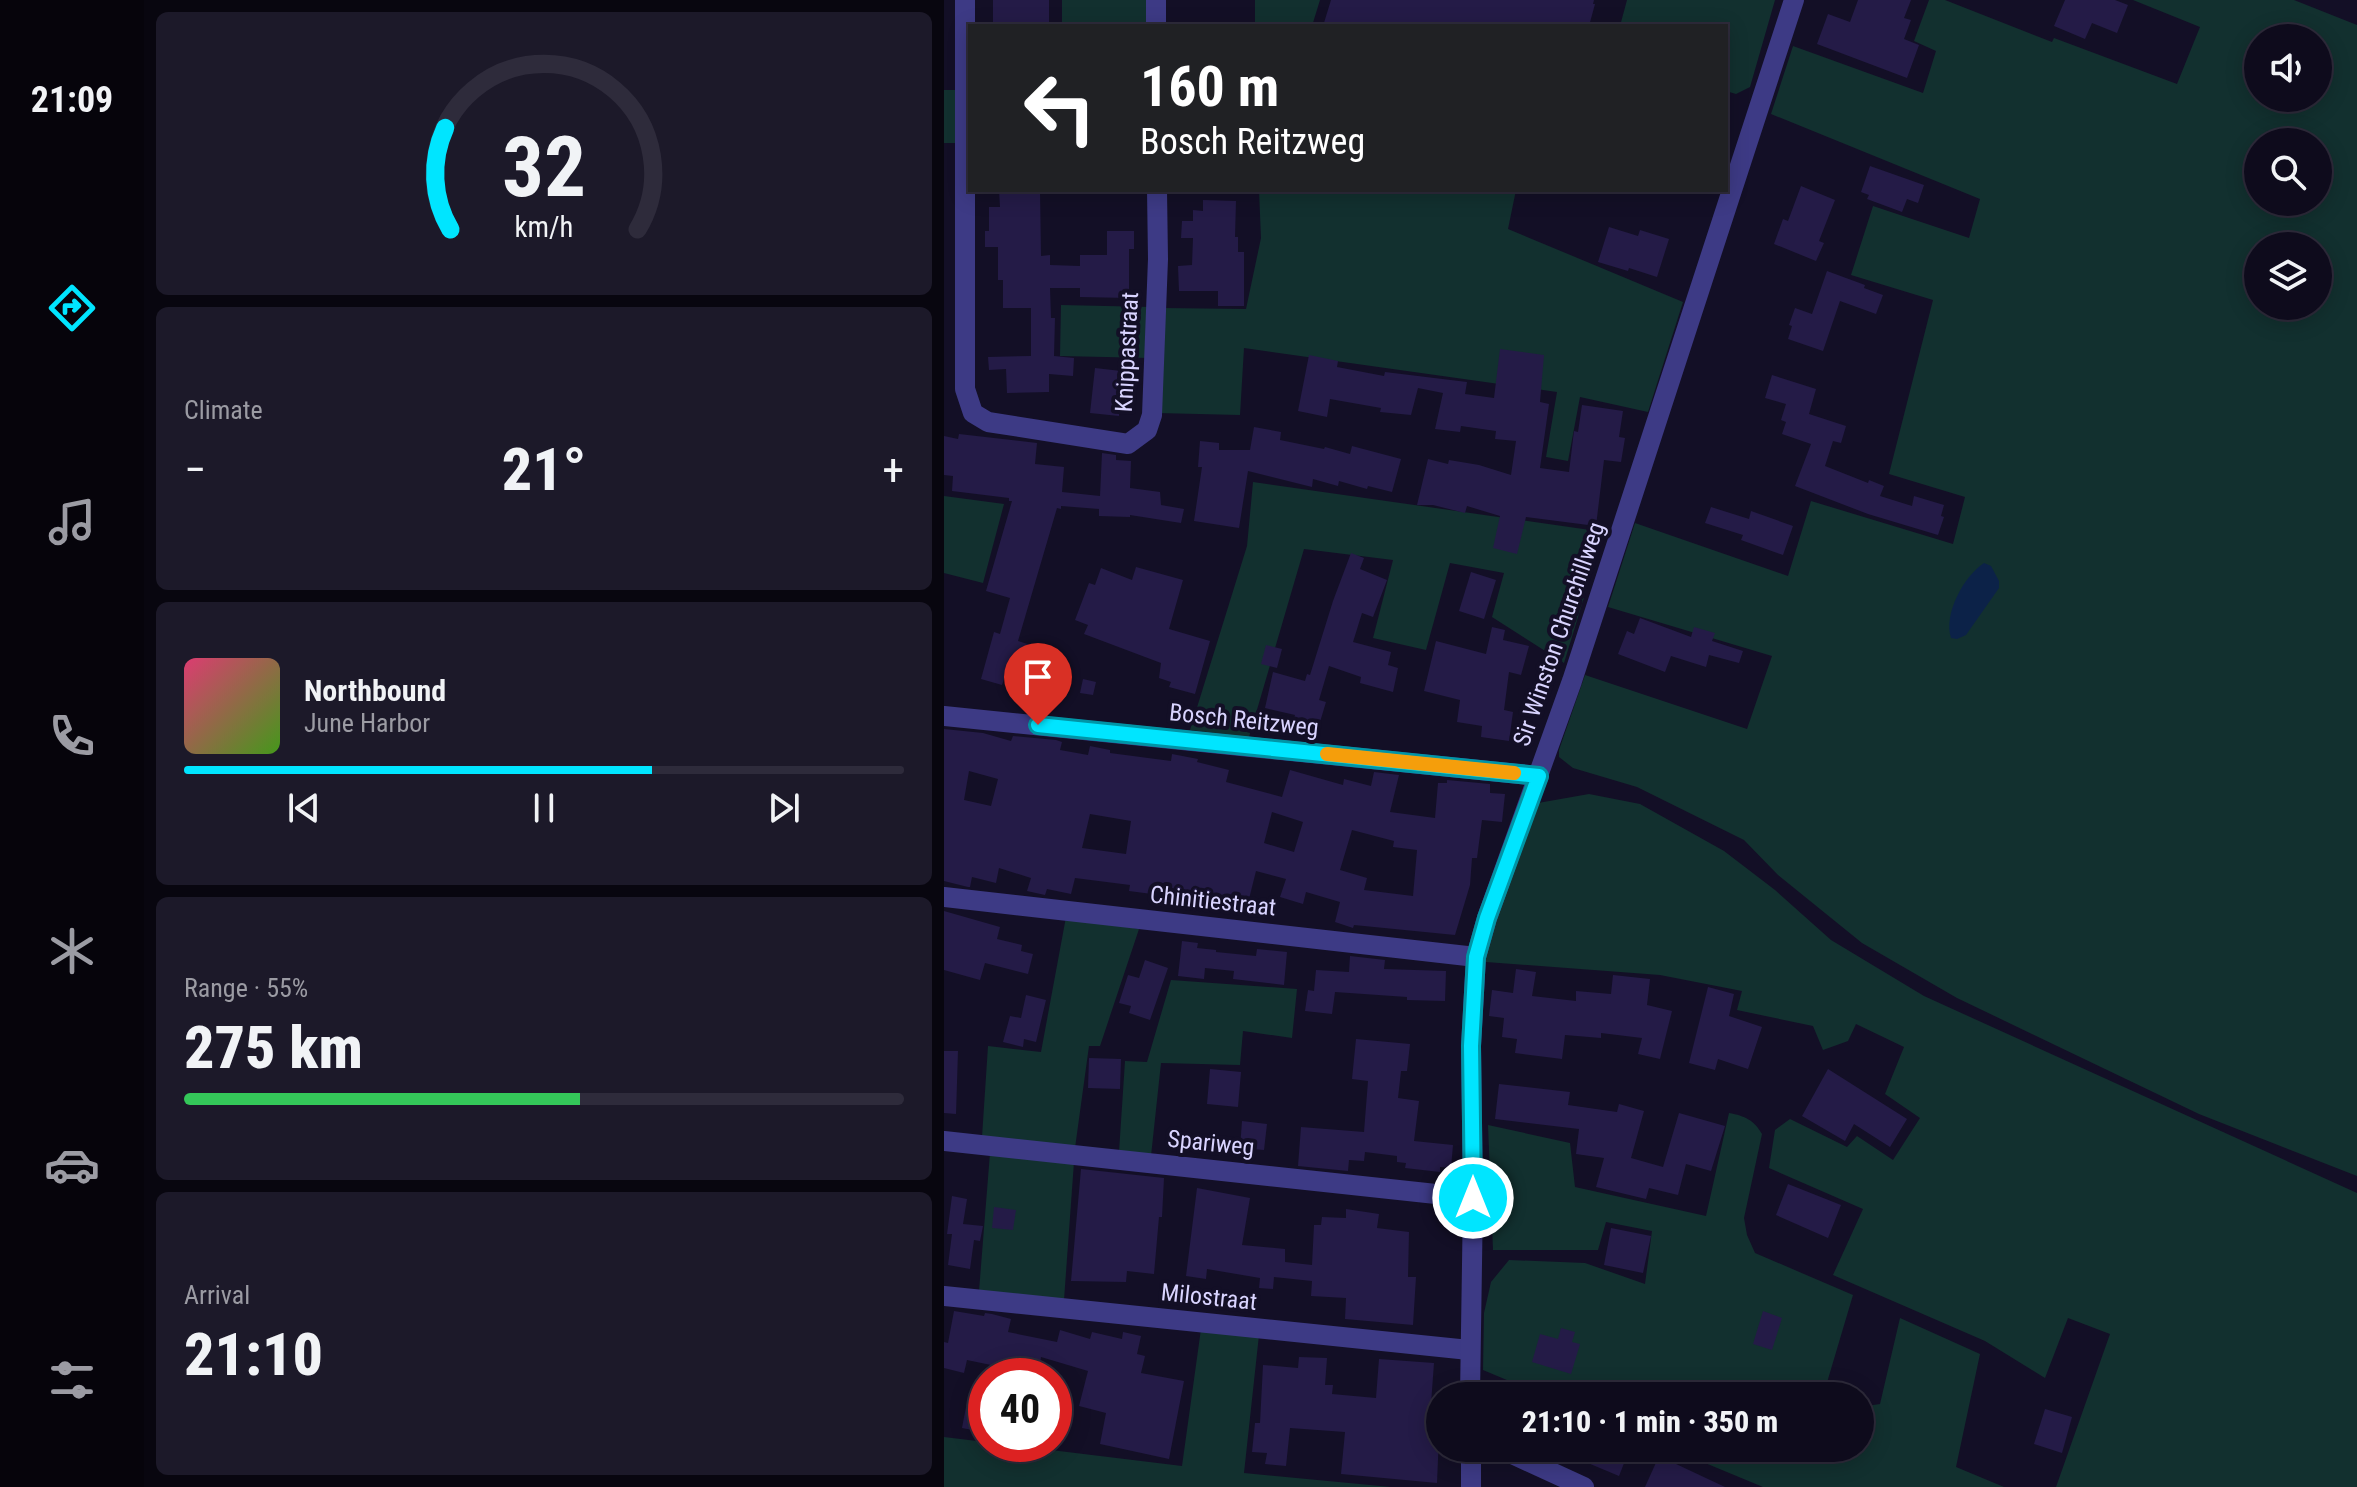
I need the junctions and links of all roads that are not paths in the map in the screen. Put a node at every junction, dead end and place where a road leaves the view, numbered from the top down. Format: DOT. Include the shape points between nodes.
graph roads {
  1 [pos="965,0"];
  2 [pos="1156,0"];
  3 [pos="1794,0"];
  4 [pos="1156,24"];
  5 [pos="1157,192"];
  6 [pos="944,716"];
  7 [pos="1539,776"];
  8 [pos="944,897"];
  9 [pos="1476,957"];
  10 [pos="944,1141"];
  11 [pos="1473,1198"];
  12 [pos="944,1296"];
  13 [pos="1469,1350"];
  14 [pos="1470,1382"];
  15 [pos="1471,1462"];
  16 [pos="1530,1462"];
  17 [pos="1471,1487"];
  18 [pos="1584,1487"];
  1 -- 5 [label="street, Knippastraat" via="965,389 973,413 988,422 1128,444 1147,430 1152,415"];
  2 -- 4 [label="street"];
  3 -- 7 [label="street, Sir Winston Churchillweg"];
  6 -- 7 [label="street, Bosch Reitzweg"];
  7 -- 9 [label="street, Sir Winston Churchillweg"];
  8 -- 9 [label="street, Chinitiestraat"];
  9 -- 11 [label="street, Sir Winston Churchillweg"];
  10 -- 11 [label="street, Spariweg"];
  11 -- 13 [label="street, Sir Winston Churchillweg"];
  12 -- 13 [label="street, Milostraat"];
  13 -- 14 [label="street, Sir Winston Churchillweg"];
  15 -- 17 [label="street"];
  16 -- 18 [label="street"];
}
